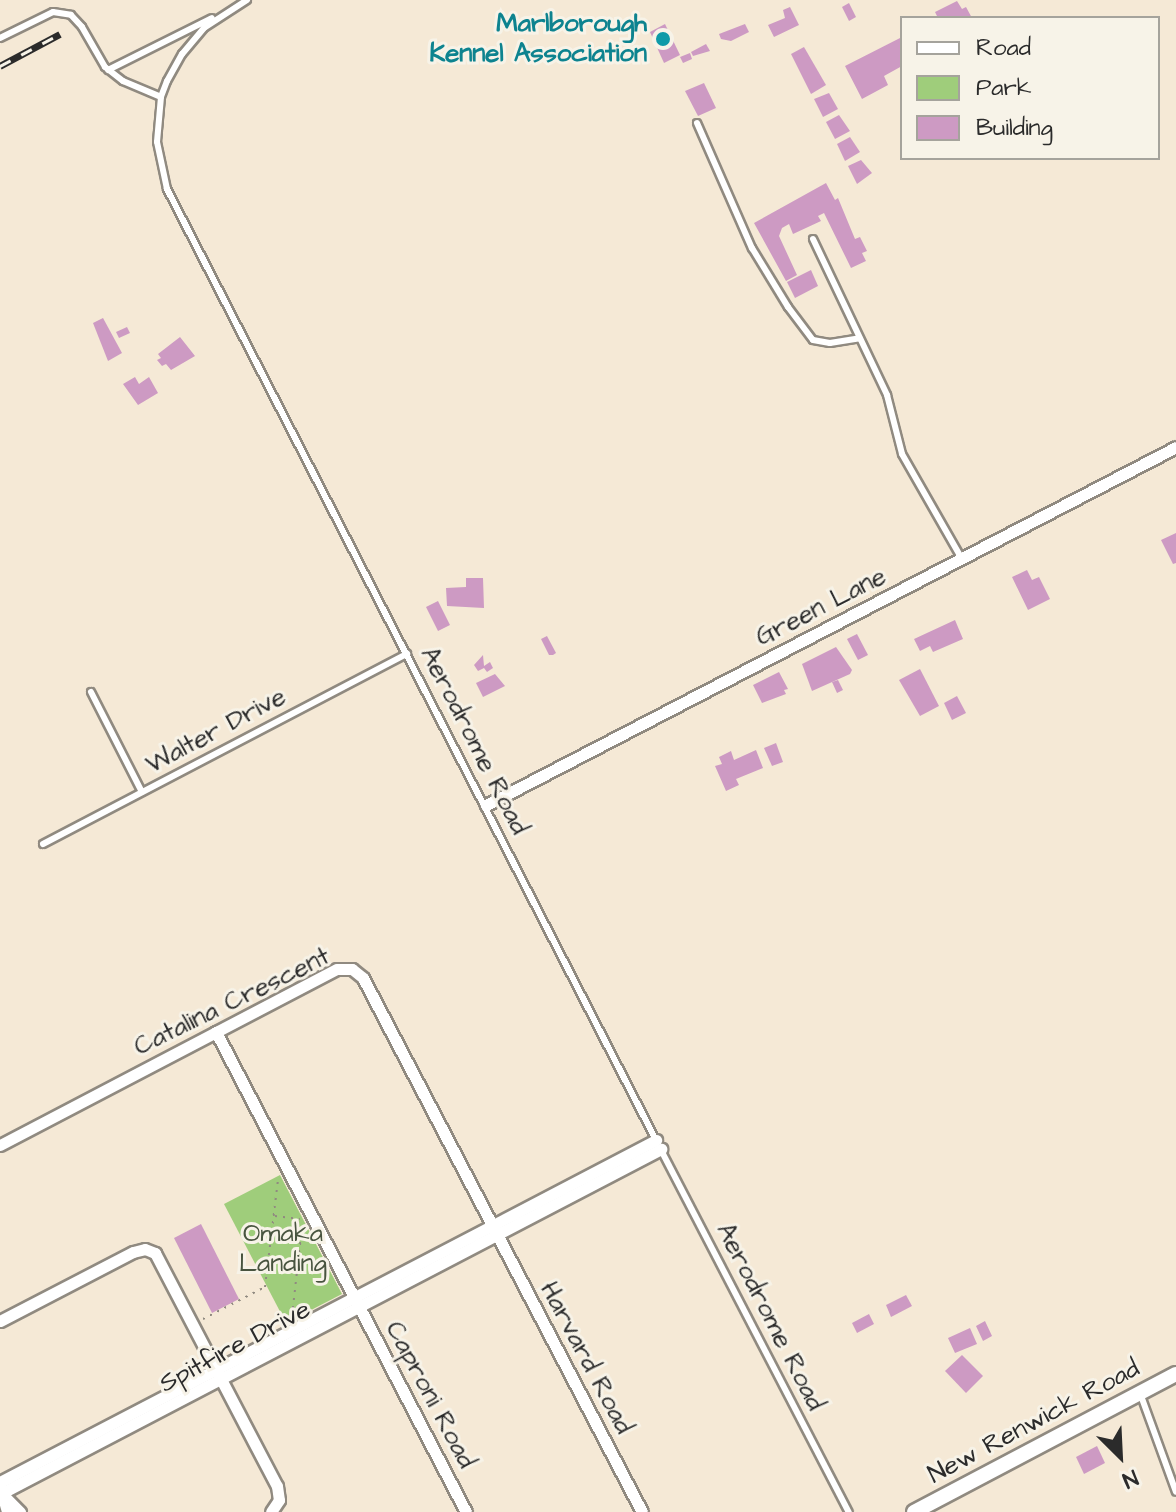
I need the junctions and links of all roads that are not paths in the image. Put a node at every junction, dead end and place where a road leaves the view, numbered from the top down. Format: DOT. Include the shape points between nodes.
graph roads {
  1 [pos="247,0"];
  2 [pos="234,7"];
  3 [pos="0,38"];
  4 [pos="108,70"];
  5 [pos="161,97"];
  6 [pos="697,123"];
  7 [pos="813,239"];
  8 [pos="860,338"];
  9 [pos="1176,447"];
  10 [pos="962,559"];
  11 [pos="407,654"];
  12 [pos="91,692"];
  13 [pos="142,792"];
  14 [pos="486,805"];
  15 [pos="43,844"];
  16 [pos="216,1032"];
  17 [pos="658,1144"];
  18 [pos="0,1145"];
  19 [pos="494,1229"];
  20 [pos="357,1302"];
  21 [pos="0,1321"];
  22 [pos="220,1374"];
  23 [pos="1176,1374"];
  24 [pos="1140,1393"];
  25 [pos="2,1491"];
  26 [pos="1176,1492"];
  27 [pos="7,1512"];
  28 [pos="20,1512"];
  29 [pos="271,1512"];
  30 [pos="466,1512"];
  31 [pos="642,1512"];
  32 [pos="849,1512"];
  33 [pos="914,1512"];
  1 -- 2 [label="lane, Aerodrome Road"];
  2 -- 4 [label="lane"];
  2 -- 5 [label="lane, Aerodrome Road" via="191,42"];
  3 -- 4 [label="lane" via="45,15 63,13 77,20"];
  4 -- 5 [label="lane"];
  5 -- 11 [label="lane, Aerodrome Road" via="157,142 167,189"];
  6 -- 8 [label="lane" via="752,248 813,340"];
  7 -- 8 [label="lane"];
  8 -- 10 [label="lane" via="887,395 902,454"];
  9 -- 10 [label="street, Green Lane"];
  10 -- 14 [label="street, Green Lane"];
  11 -- 13 [label="lane, Walter Drive"];
  11 -- 14 [label="lane, Aerodrome Road"];
  12 -- 13 [label="lane"];
  13 -- 15 [label="lane, Walter Drive"];
  14 -- 17 [label="lane, Aerodrome Road"];
  16 -- 18 [label="street, Catalina Crescent"];
  16 -- 19 [label="street, Catalina Crescent" via="337,969 352,969 363,978"];
  16 -- 20 [label="street, Caproni Road"];
  17 -- 19 [label="street, Spitfire Drive"];
  17 -- 32 [label="lane, Aerodrome Road"];
  19 -- 20 [label="street, Spitfire Drive"];
  19 -- 31 [label="street, Harvard Road"];
  20 -- 22 [label="street, Spitfire Drive"];
  20 -- 30 [label="street, Caproni Road"];
  21 -- 22 [label="street" via="133,1252 150,1250 163,1263"];
  22 -- 25 [label="street, Spitfire Drive"];
  22 -- 29 [label="street" via="277,1486 279,1500"];
  23 -- 24 [label="street, New Renwick Road"];
  24 -- 26 [label="lane"];
  24 -- 33 [label="street, New Renwick Road"];
  25 -- 27 [label="street"];
  25 -- 28 [label="street"];
}
